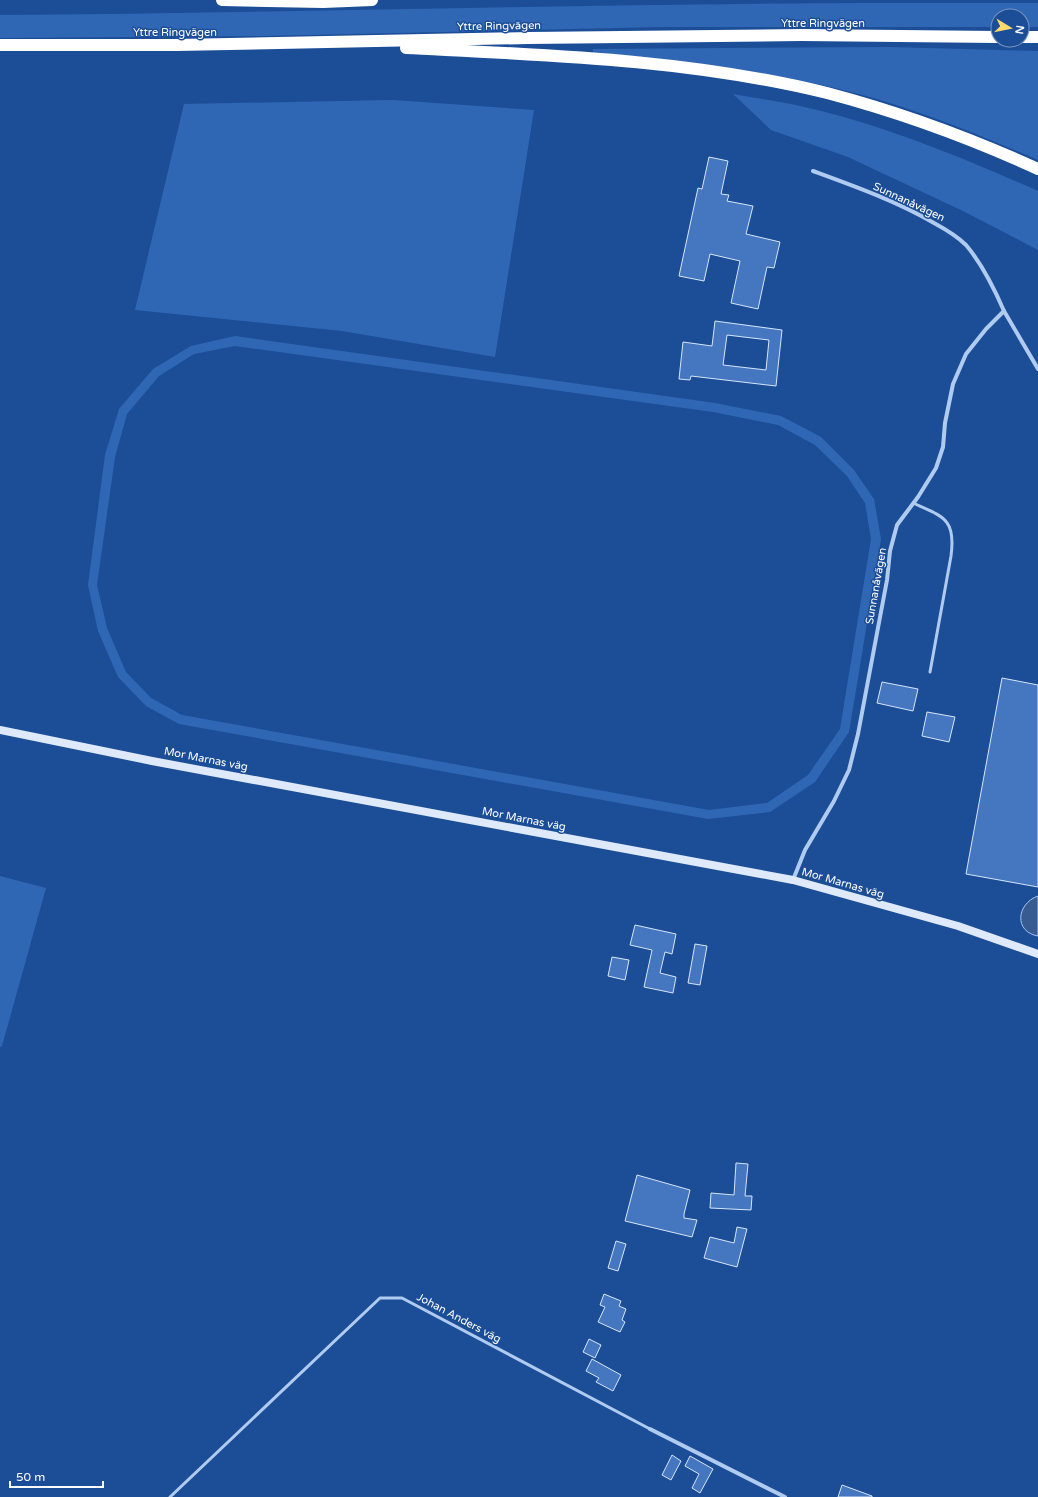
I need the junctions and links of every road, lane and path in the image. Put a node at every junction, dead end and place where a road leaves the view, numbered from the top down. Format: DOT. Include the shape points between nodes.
graph roads {
  1 [pos="222,0"];
  2 [pos="372,0"];
  3 [pos="990,37"];
  4 [pos="304,43"];
  5 [pos="0,45"];
  6 [pos="1038,169"];
  7 [pos="813,171"];
  8 [pos="1004,311"];
  9 [pos="1038,370"];
  10 [pos="913,503"];
  11 [pos="930,672"];
  12 [pos="0,730"];
  13 [pos="793,880"];
  14 [pos="1038,954"];
  15 [pos="650,1429"];
  16 [pos="170,1497"];
  17 [pos="785,1497"];
  1 -- 2 [label="highway"];
  3 -- 4 [label="highway, Yttre Ringvägen" via="793,35"];
  4 -- 5 [label="highway, Yttre Ringvägen"];
  4 -- 6 [label="highway" via="628,61 766,81 826,93 936,127 993,148"];
  7 -- 8 [label="street, Sunnanåvägen" via="883,198 949,231 965,244 980,263"];
  8 -- 9 [label="street, Sunnanåvägen"];
  8 -- 10 [label="street, Sunnanåvägen" via="966,354 954,384 945,422 943,447 936,468"];
  10 -- 11 [label="lane" via="943,518 952,531 953,538"];
  10 -- 13 [label="street, Sunnanåvägen" via="897,525 892,545 858,734 849,770 805,850"];
  12 -- 13 [label="street, Mor Marnas väg"];
  13 -- 14 [label="street, Mor Marnas väg" via="958,926"];
  15 -- 16 [label="lane, Johan Anders väg" via="402,1298 380,1298"];
  15 -- 17 [label="street, Johan Anders väg"];
}
